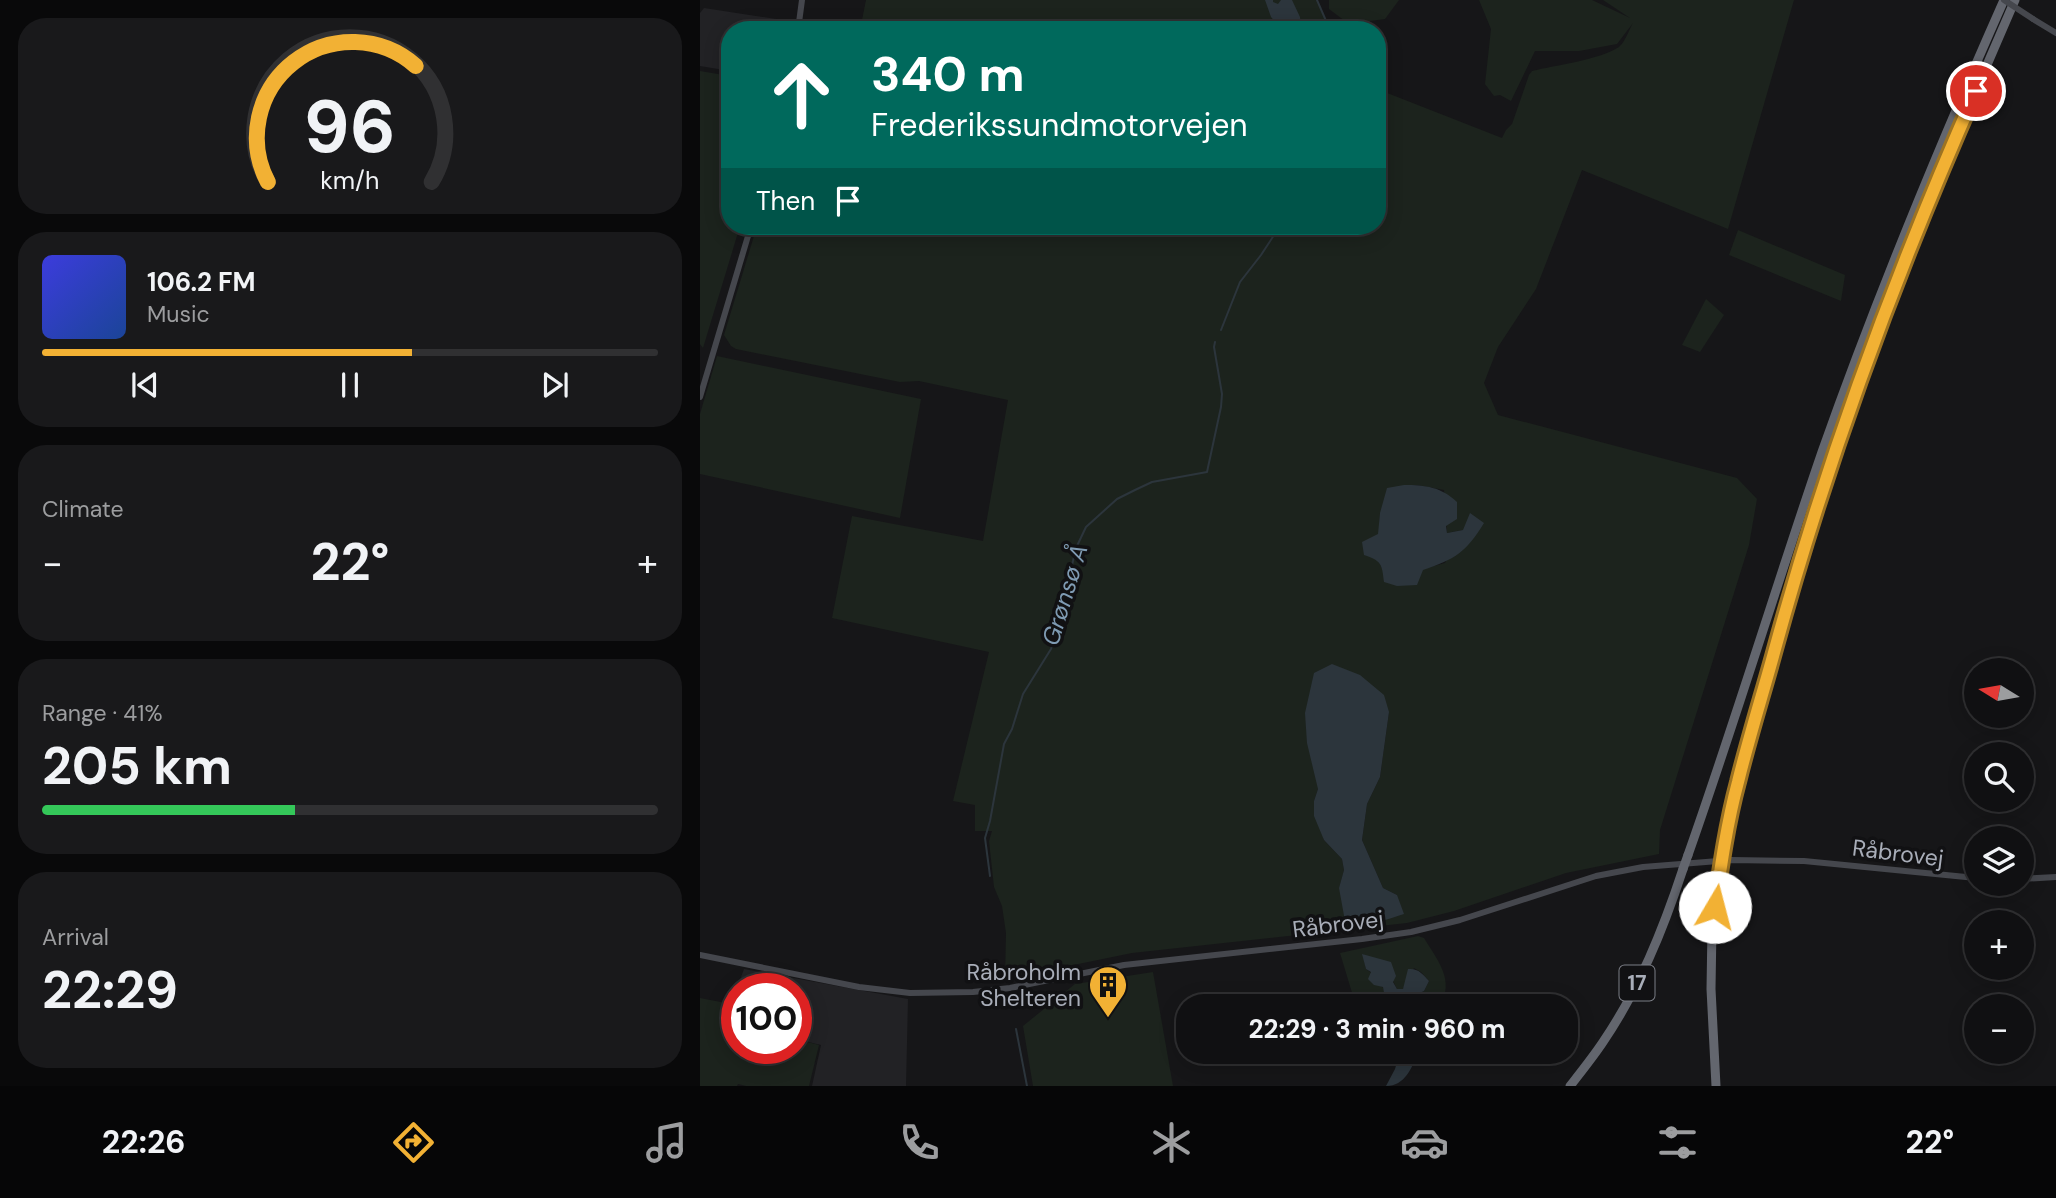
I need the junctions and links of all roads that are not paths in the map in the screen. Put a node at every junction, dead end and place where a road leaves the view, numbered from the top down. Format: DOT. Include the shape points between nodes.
graph roads {
  1 [pos="802,0"];
  2 [pos="2004,0"];
  3 [pos="2015,0"];
  4 [pos="799,21"];
  5 [pos="2056,33"];
  6 [pos="748,235"];
  7 [pos="700,397"];
  8 [pos="1964,877"];
  9 [pos="2056,877"];
  10 [pos="2034,878"];
  11 [pos="700,955"];
  12 [pos="1570,1086"];
  13 [pos="1716,1086"];
  1 -- 4 [label="street"];
  2 -- 5 [label="street, bridge"];
  2 -- 12 [label="highway, 17, bridge" via="1887,279 1822,452 1665,923 1631,996"];
  3 -- 13 [label="highway, bridge" via="1949,153 1825,479 1737,783 1713,927"];
  6 -- 7 [label="street"];
  8 -- 11 [label="street, Råbrovej" via="1804,861 1731,860 1643,867 1596,876 1411,932 1124,965 973,992 910,993 859,987"];
  9 -- 10 [label="street"];
}
